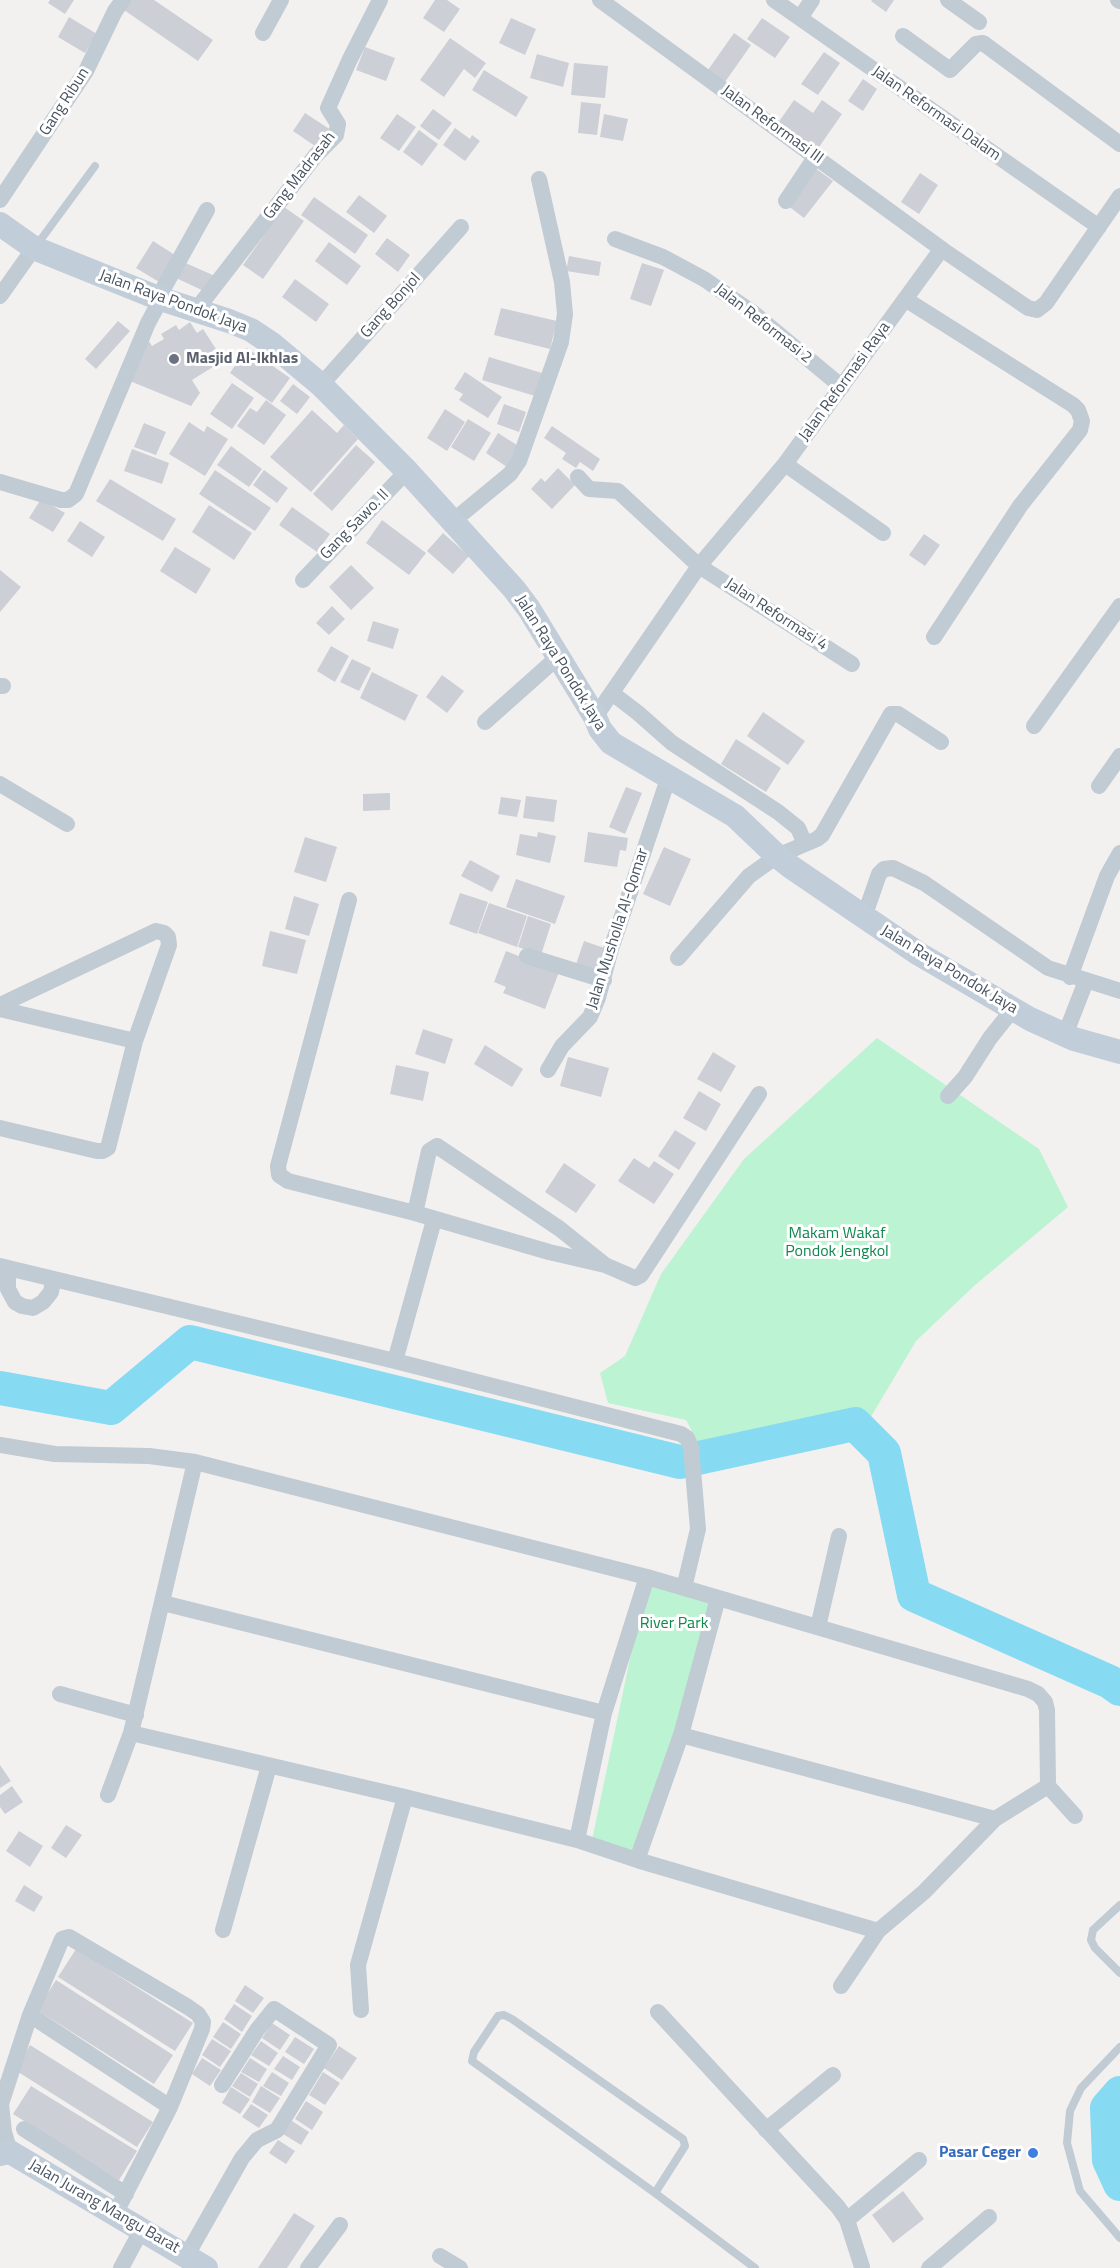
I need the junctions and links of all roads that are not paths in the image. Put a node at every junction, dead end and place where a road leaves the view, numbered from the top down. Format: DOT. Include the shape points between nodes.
graph roads {
  1 [pos="123,0"];
  2 [pos="281,0"];
  3 [pos="380,0"];
  4 [pos="600,0"];
  5 [pos="774,0"];
  6 [pos="812,0"];
  7 [pos="948,0"];
  8 [pos="800,18"];
  9 [pos="979,22"];
  10 [pos="262,33"];
  11 [pos="903,36"];
  12 [pos="1120,144"];
  13 [pos="816,156"];
  14 [pos="95,166"];
  15 [pos="539,179"];
  16 [pos="1120,196"];
  17 [pos="0,200"];
  18 [pos="786,201"];
  19 [pos="207,210"];
  20 [pos="0,224"];
  21 [pos="461,227"];
  22 [pos="1099,227"];
  23 [pos="615,239"];
  24 [pos="34,248"];
  25 [pos="944,250"];
  26 [pos="0,296"];
  27 [pos="160,299"];
  28 [pos="905,299"];
  29 [pos="196,310"];
  30 [pos="321,385"];
  31 [pos="842,387"];
  32 [pos="785,464"];
  33 [pos="406,471"];
  34 [pos="578,477"];
  35 [pos="0,482"];
  36 [pos="453,521"];
  37 [pos="883,533"];
  38 [pos="699,566"];
  39 [pos="303,580"];
  40 [pos="1120,606"];
  41 [pos="934,637"];
  42 [pos="558,657"];
  43 [pos="852,664"];
  44 [pos="612,693"];
  45 [pos="485,722"];
  46 [pos="598,723"];
  47 [pos="1034,726"];
  48 [pos="941,742"];
  49 [pos="1120,756"];
  50 [pos="669,776"];
  51 [pos="0,784"];
  52 [pos="1099,786"];
  53 [pos="67,825"];
  54 [pos="805,844"];
  55 [pos="1120,853"];
  56 [pos="777,856"];
  57 [pos="349,900"];
  58 [pos="864,917"];
  59 [pos="527,956"];
  60 [pos="678,958"];
  61 [pos="1070,976"];
  62 [pos="604,980"];
  63 [pos="1086,981"];
  64 [pos="1120,991"];
  65 [pos="0,1007"];
  66 [pos="1013,1009"];
  67 [pos="1065,1035"];
  68 [pos="135,1041"];
  69 [pos="1120,1052"];
  70 [pos="548,1070"];
  71 [pos="759,1094"];
  72 [pos="948,1096"];
  73 [pos="0,1128"];
  74 [pos="415,1213"];
  75 [pos="434,1220"];
  76 [pos="605,1265"];
  77 [pos="4,1267"];
  78 [pos="53,1280"];
  79 [pos="395,1361"];
  80 [pos="0,1445"];
  81 [pos="195,1462"];
  82 [pos="839,1536"];
  83 [pos="647,1576"];
  84 [pos="684,1588"];
  85 [pos="718,1598"];
  86 [pos="163,1603"];
  87 [pos="818,1627"];
  88 [pos="60,1694"];
  89 [pos="604,1713"];
  90 [pos="136,1715"];
  91 [pos="131,1733"];
  92 [pos="681,1735"];
  93 [pos="269,1766"];
  94 [pos="1048,1786"];
  95 [pos="108,1795"];
  96 [pos="405,1797"];
  97 [pos="1075,1816"];
  98 [pos="995,1819"];
  99 [pos="577,1840"];
  100 [pos="637,1860"];
  101 [pos="1120,1905"];
  102 [pos="223,1930"];
  103 [pos="878,1931"];
  104 [pos="1120,1973"];
  105 [pos="841,1986"];
  106 [pos="361,2010"];
  107 [pos="658,2012"];
  108 [pos="30,2015"];
  109 [pos="1120,2047"];
  110 [pos="833,2075"];
  111 [pos="222,2085"];
  112 [pos="0,2104"];
  113 [pos="170,2107"];
  114 [pos="24,2129"];
  115 [pos="766,2130"];
  116 [pos="5,2153"];
  117 [pos="919,2160"];
  118 [pos="655,2193"];
  119 [pos="121,2204"];
  120 [pos="989,2217"];
  121 [pos="847,2220"];
  122 [pos="340,2225"];
  123 [pos="142,2229"];
  124 [pos="1120,2238"];
  125 [pos="440,2256"];
  126 [pos="196,2262"];
  127 [pos="121,2268"];
  128 [pos="308,2268"];
  129 [pos="460,2268"];
  130 [pos="755,2268"];
  131 [pos="862,2268"];
  132 [pos="929,2268"];
  1 -- 17 [label="street, Gang Ribun" via="86,71"];
  2 -- 10 [label="street"];
  3 -- 29 [label="street, Gang Madrasah" via="328,108 338,124 336,135 316,155"];
  4 -- 13 [label="street, Jalan Reformasi III"];
  5 -- 8 [label="street, Jalan Reformasi Dalam"];
  6 -- 8 [label="street"];
  7 -- 9 [label="street"];
  8 -- 22 [label="street, Jalan Reformasi Dalam"];
  11 -- 12 [label="street" via="950,70 976,44 983,43"];
  13 -- 18 [label="street"];
  13 -- 25 [label="street, Jalan Reformasi III"];
  14 -- 24 [label="lane"];
  15 -- 36 [label="street" via="562,282 561,342 519,461 510,474"];
  16 -- 22 [label="street"];
  19 -- 27 [label="street"];
  20 -- 24 [label="main road, Jalan Raya Pondok Jaya"];
  21 -- 30 [label="street, Gang Bonjol"];
  22 -- 25 [label="street" via="1046,303 1037,310 1028,308"];
  23 -- 31 [label="street, Jalan Reformasi 2" via="663,257 704,279 752,312"];
  24 -- 26 [label="street"];
  24 -- 27 [label="main road, Jalan Raya Pondok Jaya"];
  25 -- 28 [label="street, Jalan Reformasi Raya"];
  27 -- 29 [label="main road, Jalan Raya Pondok Jaya"];
  27 -- 35 [label="street" via="76,494 61,500"];
  28 -- 31 [label="street, Jalan Reformasi Raya"];
  28 -- 41 [label="street" via="1073,405 1082,421 1080,430 1020,506"];
  29 -- 30 [label="main road, Jalan Raya Pondok Jaya" via="251,330"];
  30 -- 33 [label="main road, Jalan Raya Pondok Jaya"];
  31 -- 32 [label="street, Jalan Reformasi Raya"];
  32 -- 37 [label="street"];
  32 -- 38 [label="street, Jalan Reformasi Raya"];
  33 -- 36 [label="main road, Jalan Raya Pondok Jaya"];
  33 -- 39 [label="street, Gang Sawo. II"];
  34 -- 38 [label="street, Jalan Reformasi 4" via="589,489 618,491"];
  36 -- 42 [label="main road, Jalan Raya Pondok Jaya" via="514,589"];
  38 -- 43 [label="street, Jalan Reformasi 4"];
  38 -- 44 [label="street, Jalan Reformasi Raya"];
  40 -- 47 [label="street"];
  42 -- 45 [label="street"];
  42 -- 46 [label="main road, Jalan Raya Pondok Jaya"];
  44 -- 46 [label="street, Jalan Reformasi Raya"];
  44 -- 54 [label="street" via="672,743 778,812 798,828"];
  46 -- 50 [label="main road, Jalan Raya Pondok Jaya" via="611,743"];
  48 -- 54 [label="street" via="898,714 891,714 822,834"];
  49 -- 52 [label="street"];
  50 -- 56 [label="main road, Jalan Raya Pondok Jaya" via="735,816"];
  50 -- 62 [label="street, Jalan Musholla Al-Qomar"];
  51 -- 53 [label="street"];
  54 -- 56 [label="street"];
  55 -- 61 [label="street" via="1107,876"];
  56 -- 58 [label="main road, Jalan Raya Pondok Jaya"];
  56 -- 60 [label="street" via="749,876"];
  57 -- 74 [label="street" via="278,1166 279,1175 288,1181"];
  58 -- 61 [label="street" via="879,874 893,868 924,883 1048,968"];
  58 -- 66 [label="main road, Jalan Raya Pondok Jaya"];
  59 -- 62 [label="street"];
  61 -- 63 [label="street"];
  62 -- 70 [label="street, Jalan Musholla Al-Qomar" via="590,1017 562,1046"];
  63 -- 64 [label="street"];
  63 -- 67 [label="street"];
  65 -- 68 [label="street"];
  65 -- 68 [label="street" via="156,931 164,933 169,945"];
  66 -- 67 [label="main road, Jalan Raya Pondok Jaya"];
  66 -- 72 [label="street"];
  67 -- 69 [label="main road, Jalan Raya Pondok Jaya"];
  68 -- 73 [label="street" via="109,1145 103,1151"];
  71 -- 76 [label="street" via="641,1275 628,1277"];
  74 -- 75 [label="street"];
  74 -- 76 [label="street" via="429,1151 437,1146 560,1229"];
  75 -- 76 [label="street"];
  75 -- 79 [label="street"];
  77 -- 78 [label="street"];
  77 -- 78 [label="street" via="8,1289 22,1306 33,1308 43,1302 51,1292"];
  78 -- 79 [label="street"];
  79 -- 84 [label="street" via="687,1438 698,1528"];
  80 -- 81 [label="street" via="55,1454 149,1456"];
  81 -- 83 [label="street"];
  81 -- 86 [label="street"];
  82 -- 87 [label="street"];
  83 -- 84 [label="street"];
  83 -- 89 [label="street"];
  84 -- 85 [label="street"];
  85 -- 87 [label="street"];
  85 -- 92 [label="street"];
  86 -- 89 [label="street"];
  86 -- 90 [label="street"];
  87 -- 94 [label="street" via="1038,1694 1047,1710"];
  88 -- 90 [label="street"];
  89 -- 99 [label="street"];
  90 -- 91 [label="street"];
  91 -- 93 [label="street"];
  91 -- 95 [label="street"];
  92 -- 98 [label="street"];
  92 -- 100 [label="street"];
  93 -- 96 [label="street"];
  93 -- 102 [label="street"];
  94 -- 97 [label="street"];
  94 -- 98 [label="street"];
  96 -- 99 [label="street"];
  96 -- 106 [label="street" via="358,1965"];
  98 -- 103 [label="street" via="924,1892"];
  99 -- 100 [label="street"];
  100 -- 103 [label="street"];
  101 -- 104 [label="lane" via="1093,1930 1091,1940"];
  103 -- 105 [label="street"];
  107 -- 115 [label="street"];
  108 -- 112 [label="street"];
  108 -- 113 [label="street"];
  108 -- 113 [label="street" via="65,1937 80,1942 188,2007 198,2014 202,2029"];
  109 -- 124 [label="lane" via="1082,2088 1070,2111 1067,2143 1080,2191"];
  110 -- 115 [label="street"];
  111 -- 126 [label="street" via="274,2009 329,2045 277,2130 258,2140 243,2157"];
  112 -- 116 [label="street"];
  113 -- 119 [label="street"];
  114 -- 119 [label="street"];
  115 -- 121 [label="street"];
  116 -- 119 [label="main road, Jalan Jurang Mangu Barat"];
  117 -- 121 [label="street"];
  118 -- 118 [label="lane" via="472,2061 498,2016 504,2014 512,2019 683,2139 685,2146"];
  118 -- 130 [label="lane"];
  119 -- 123 [label="main road, Jalan Jurang Mangu Barat"];
  120 -- 132 [label="street"];
  121 -- 131 [label="street"];
  122 -- 128 [label="street"];
  123 -- 126 [label="main road, Jalan Jurang Mangu Barat"];
  123 -- 127 [label="street"];
  125 -- 129 [label="street"];
}
